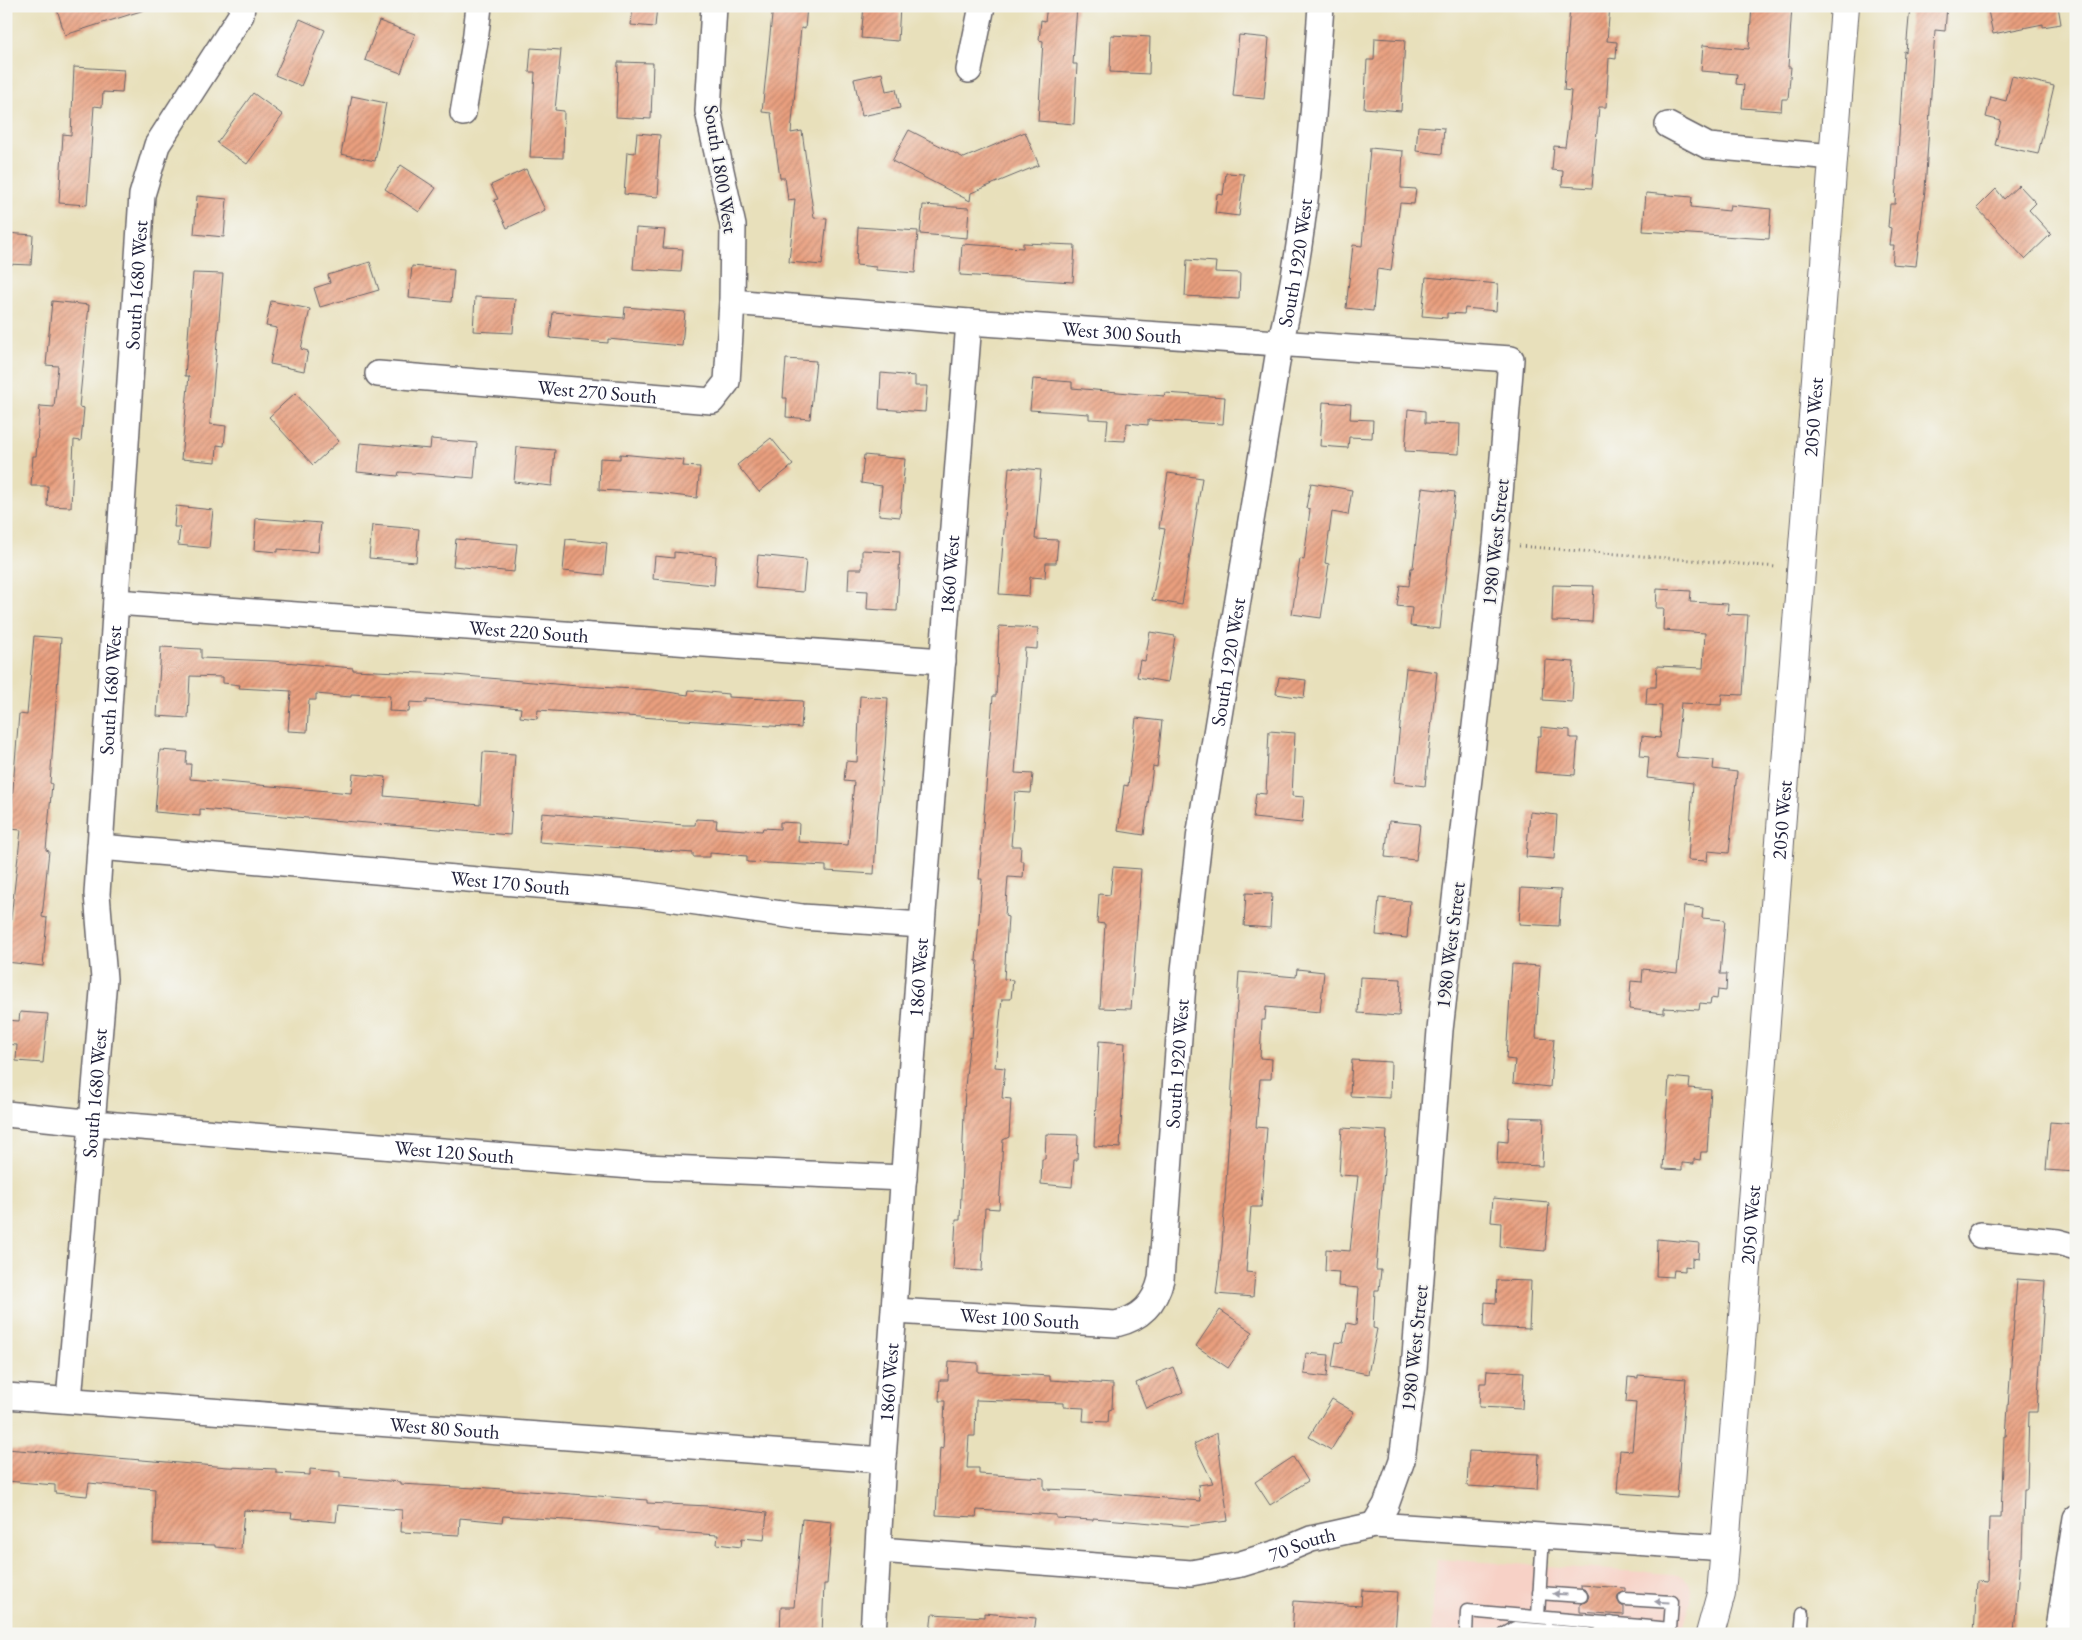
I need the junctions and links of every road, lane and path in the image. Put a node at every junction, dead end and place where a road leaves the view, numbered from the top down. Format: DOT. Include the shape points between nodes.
graph roads {
  1 [pos="242,6"];
  2 [pos="479,6"];
  3 [pos="714,6"];
  4 [pos="982,6"];
  5 [pos="1322,6"];
  6 [pos="1845,6"];
  7 [pos="969,70"];
  8 [pos="463,113"];
  9 [pos="1668,125"];
  10 [pos="1834,157"];
  11 [pos="732,302"];
  12 [pos="969,322"];
  13 [pos="1280,344"];
  14 [pos="1511,359"];
  15 [pos="378,374"];
  16 [pos="1496,544"];
  17 [pos="1801,569"];
  18 [pos="116,602"];
  19 [pos="943,661"];
  20 [pos="100,847"];
  21 [pos="922,925"];
  22 [pos="6,1114"];
  23 [pos="93,1123"];
  24 [pos="904,1178"];
  25 [pos="1980,1236"];
  26 [pos="2076,1247"];
  27 [pos="895,1311"];
  28 [pos="1142,1314"];
  29 [pos="6,1396"];
  30 [pos="69,1400"];
  31 [pos="883,1460"];
  32 [pos="2076,1518"];
  33 [pos="1374,1525"];
  34 [pos="1543,1536"];
  35 [pos="1725,1548"];
  36 [pos="879,1550"];
  37 [pos="1540,1593"];
  38 [pos="1581,1596"];
  39 [pos="1625,1599"];
  40 [pos="1803,1614"];
  41 [pos="1538,1616"];
  42 [pos="1611,1623"];
  43 [pos="1640,1630"];
  44 [pos="873,1634"];
  45 [pos="1466,1634"];
  46 [pos="1505,1634"];
  47 [pos="1587,1634"];
  48 [pos="1600,1634"];
  49 [pos="1710,1634"];
  50 [pos="1801,1634"];
  51 [pos="2058,1634"];
  1 -- 18 [label="street, South 1680 West" via="241,15 157,145 142,194"];
  2 -- 8 [label="street"];
  3 -- 11 [label="street, South 1800 West" via="708,111 733,226"];
  4 -- 7 [label="street"];
  5 -- 13 [label="street, South 1920 West" via="1310,166"];
  6 -- 10 [label="street, 2050 West"];
  9 -- 10 [label="street" via="1708,146"];
  10 -- 17 [label="street, 2050 West"];
  11 -- 12 [label="street, West 300 South"];
  11 -- 15 [label="street, West 270 South" via="727,382 712,401"];
  12 -- 13 [label="street, West 300 South"];
  12 -- 19 [label="street, 1860 West"];
  13 -- 14 [label="street, West 300 South"];
  13 -- 28 [label="street, South 1920 West" via="1200,831 1184,970 1161,1279 1158,1292"];
  14 -- 16 [label="street, 1980 West Street"];
  16 -- 17 [label="path"];
  16 -- 33 [label="street, 1980 West Street" via="1440,1030 1414,1369 1402,1460 1386,1505"];
  17 -- 35 [label="street, 2050 West"];
  18 -- 19 [label="street, West 220 South"];
  18 -- 20 [label="street, South 1680 West"];
  19 -- 21 [label="street, 1860 West"];
  20 -- 21 [label="street, West 170 South" via="640,894 802,917"];
  20 -- 23 [label="street, South 1680 West" via="97,894 104,979"];
  21 -- 24 [label="street, 1860 West"];
  22 -- 23 [label="street, West 120 South"];
  23 -- 24 [label="street, West 120 South" via="644,1167"];
  23 -- 30 [label="street, South 1680 West"];
  24 -- 27 [label="street, 1860 West"];
  25 -- 26 [label="street" via="2058,1242"];
  27 -- 28 [label="street, West 100 South" via="1116,1324"];
  27 -- 31 [label="street, 1860 West"];
  29 -- 30 [label="street, West 80 South"];
  30 -- 31 [label="street, West 80 South"];
  31 -- 36 [label="street, 1860 West"];
  32 -- 51 [label="street"];
  33 -- 34 [label="street, 70 South"];
  33 -- 36 [label="street, 70 South" via="1311,1540 1241,1564 1191,1573"];
  34 -- 35 [label="street, 70 South"];
  34 -- 37 [label="lane"];
  35 -- 49 [label="street, 2050 West" via="1720,1594"];
  36 -- 44 [label="street, 1860 West"];
  38 -- 37 [label="lane, one-way"];
  37 -- 41 [label="lane"];
  43 -- 39 [label="lane, one-way" via="1670,1628 1672,1602"];
  40 -- 50 [label="lane"];
  41 -- 42 [label="lane"];
  41 -- 45 [label="lane" via="1467,1611"];
  42 -- 43 [label="lane"];
  42 -- 48 [label="lane"];
  46 -- 47 [label="lane" via="1515,1628"];
}
